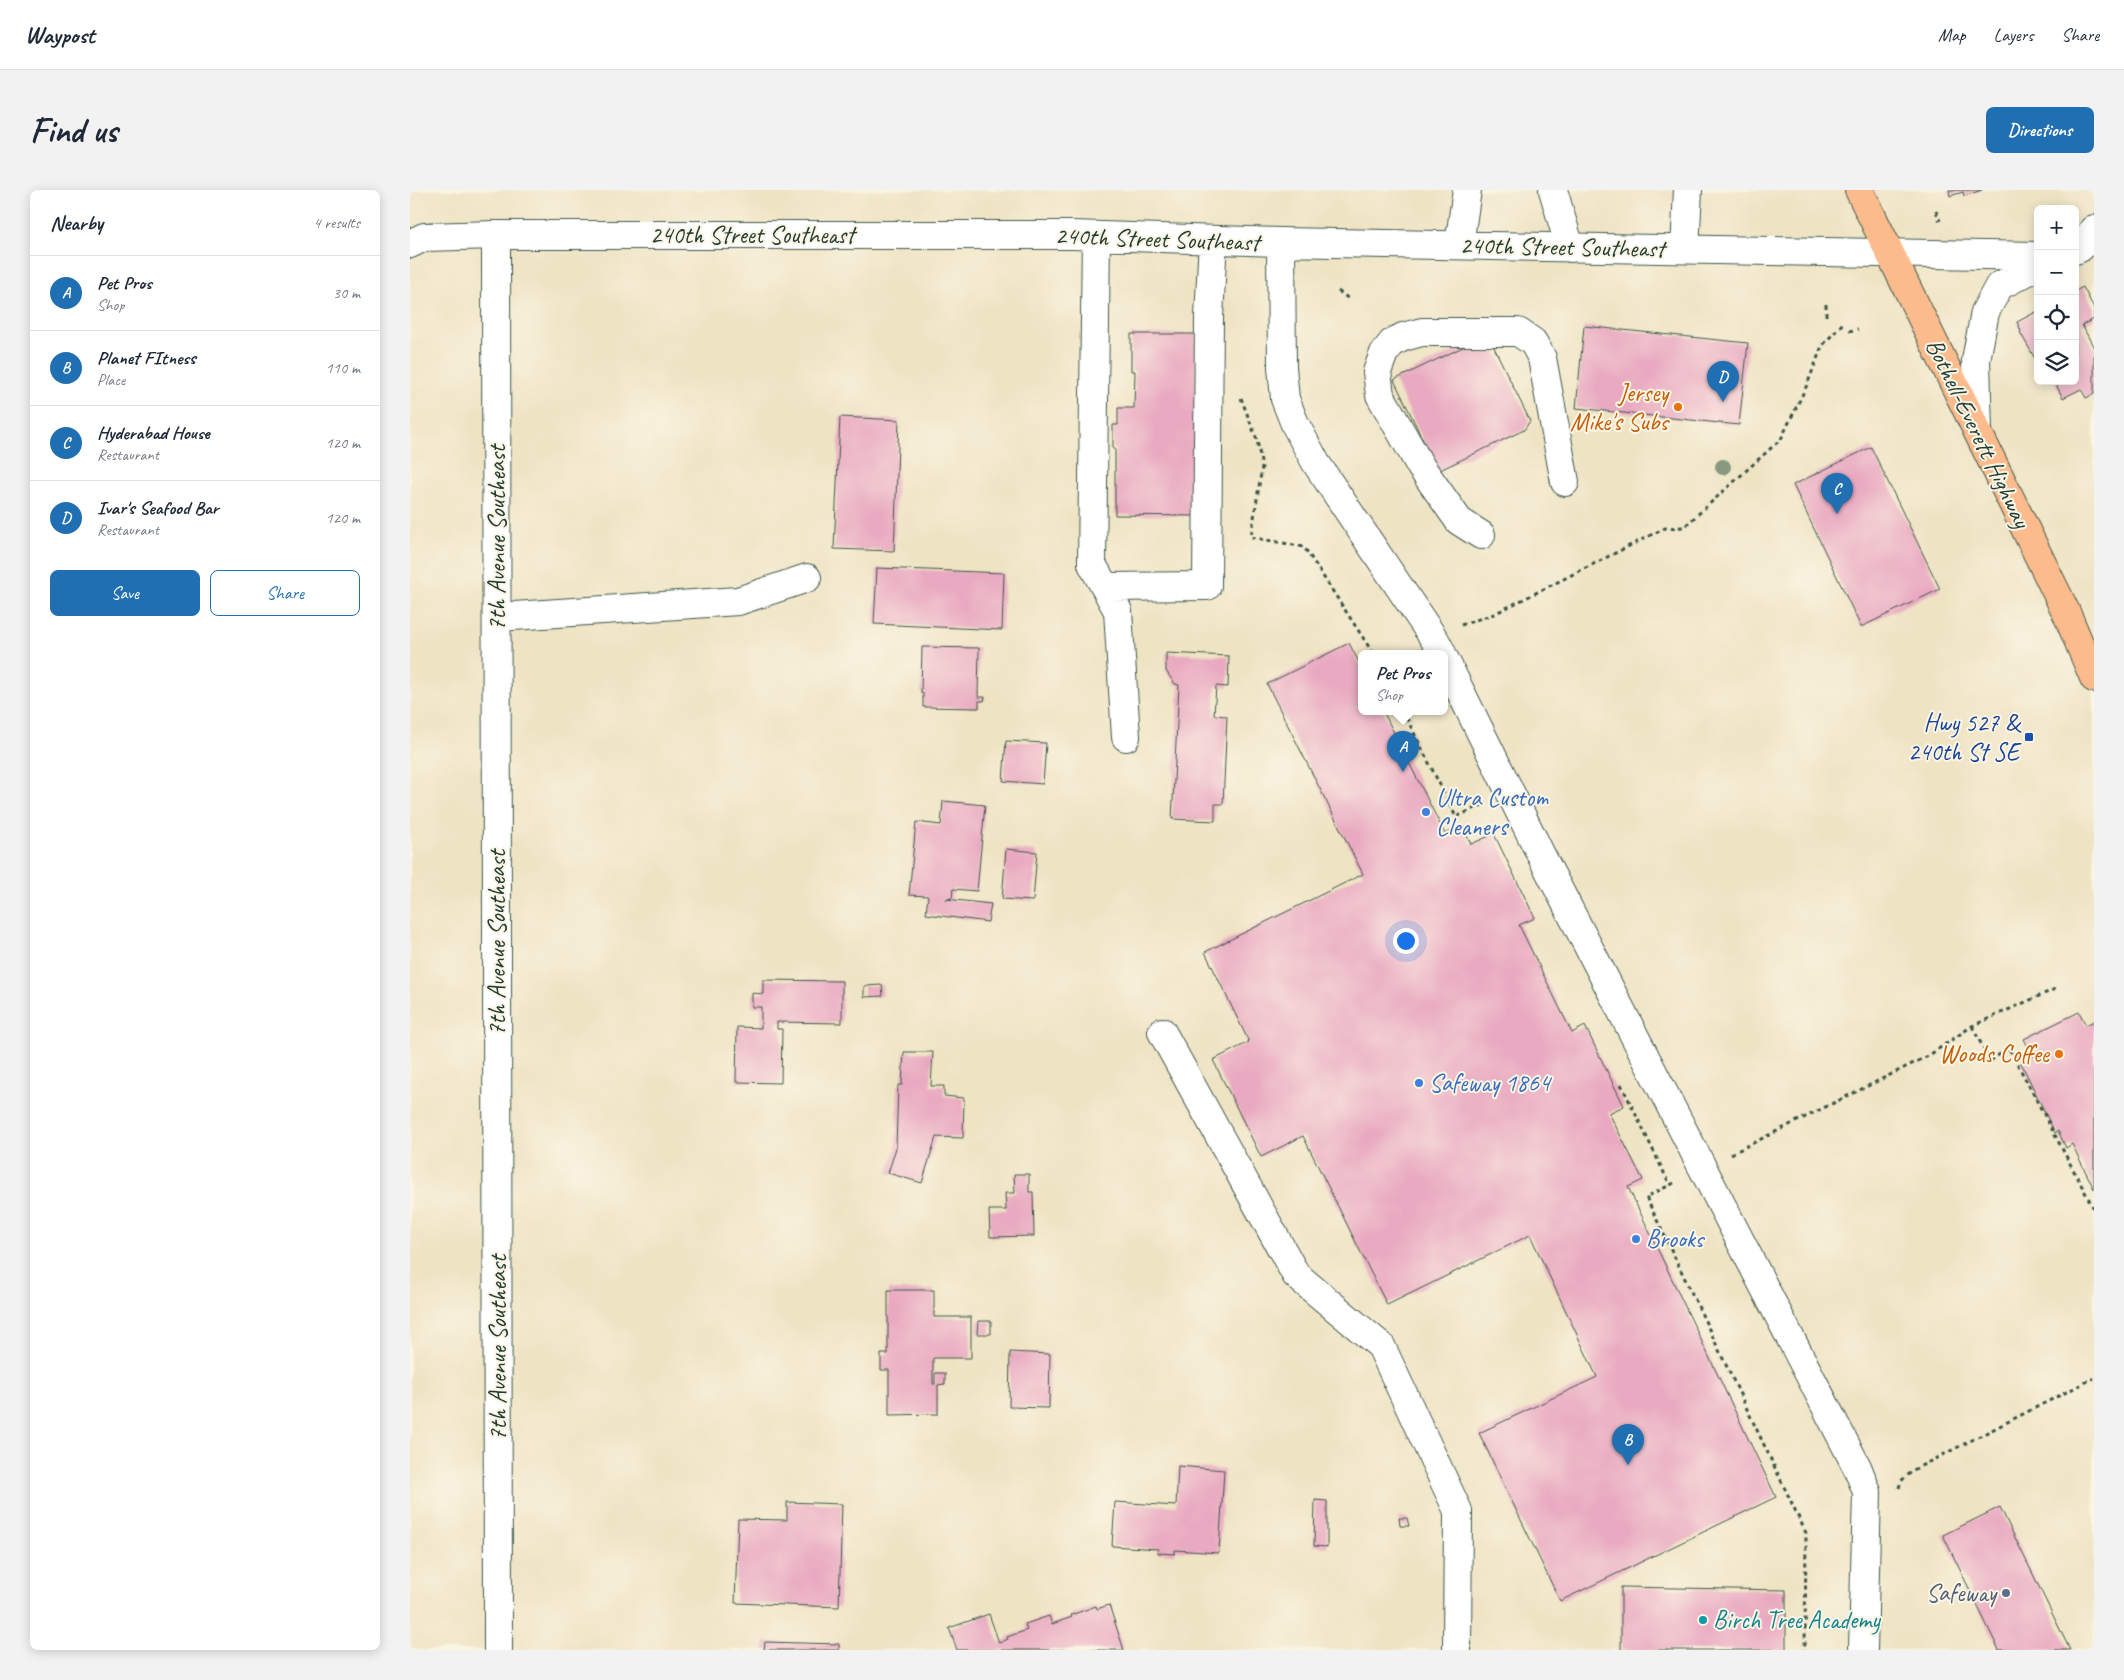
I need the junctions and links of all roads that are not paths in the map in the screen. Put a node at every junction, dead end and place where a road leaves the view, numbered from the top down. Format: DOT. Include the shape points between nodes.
graph roads {
  1 [pos="1467,190"];
  2 [pos="1553,190"];
  3 [pos="1688,190"];
  4 [pos="1859,190"];
  5 [pos="2094,229"];
  6 [pos="496,235"];
  7 [pos="1096,236"];
  8 [pos="415,237"];
  9 [pos="1213,240"];
  10 [pos="1282,242"];
  11 [pos="1459,246"];
  12 [pos="1570,248"];
  13 [pos="2079,248"];
  14 [pos="1685,250"];
  15 [pos="1890,253"];
  16 [pos="2034,256"];
  17 [pos="2034,268"];
  18 [pos="1978,432"];
  19 [pos="1565,482"];
  20 [pos="1481,535"];
  21 [pos="807,578"];
  22 [pos="1105,587"];
  23 [pos="497,617"];
  24 [pos="1440,650"];
  25 [pos="1448,666"];
  26 [pos="2094,678"];
  27 [pos="1126,737"];
  28 [pos="1162,1032"];
  29 [pos="498,1650"];
  30 [pos="1457,1650"];
  31 [pos="1863,1650"];
  1 -- 11 [label="street"];
  2 -- 12 [label="street"];
  3 -- 14 [label="street"];
  4 -- 15 [label="main road, Bothell-Everett Highway"];
  5 -- 13 [label="street"];
  6 -- 7 [label="street, 240th Street Southeast"];
  6 -- 8 [label="street, 240th Street Southeast"];
  6 -- 23 [label="street, 7th Avenue Southeast"];
  7 -- 9 [label="street, 240th Street Southeast"];
  7 -- 22 [label="street" via="1092,564"];
  9 -- 10 [label="street, 240th Street Southeast"];
  9 -- 22 [label="street" via="1209,316 1207,586"];
  10 -- 11 [label="street, 240th Street Southeast"];
  10 -- 24 [label="street" via="1285,399 1316,463"];
  11 -- 12 [label="street, 240th Street Southeast"];
  12 -- 14 [label="street, 240th Street Southeast"];
  14 -- 15 [label="street, 240th Street Southeast"];
  15 -- 16 [label="street, 240th Street Southeast"];
  15 -- 18 [label="main road, Bothell-Everett Highway"];
  17 -- 18 [label="street" via="1999,286 1985,312 1976,360"];
  18 -- 26 [label="main road, Bothell-Everett Highway" via="2066,612"];
  19 -- 20 [label="street" via="1542,358 1533,342 1518,332 1422,332 1392,343 1384,353 1377,372 1380,395 1420,467 1459,521"];
  21 -- 23 [label="street" via="738,601"];
  22 -- 27 [label="street" via="1118,612"];
  23 -- 29 [label="street, 7th Avenue Southeast"];
  25 -- 31 [label="street" via="1541,855 1858,1469 1867,1492"];
  28 -- 30 [label="street" via="1296,1275 1381,1346 1458,1511"];
}
